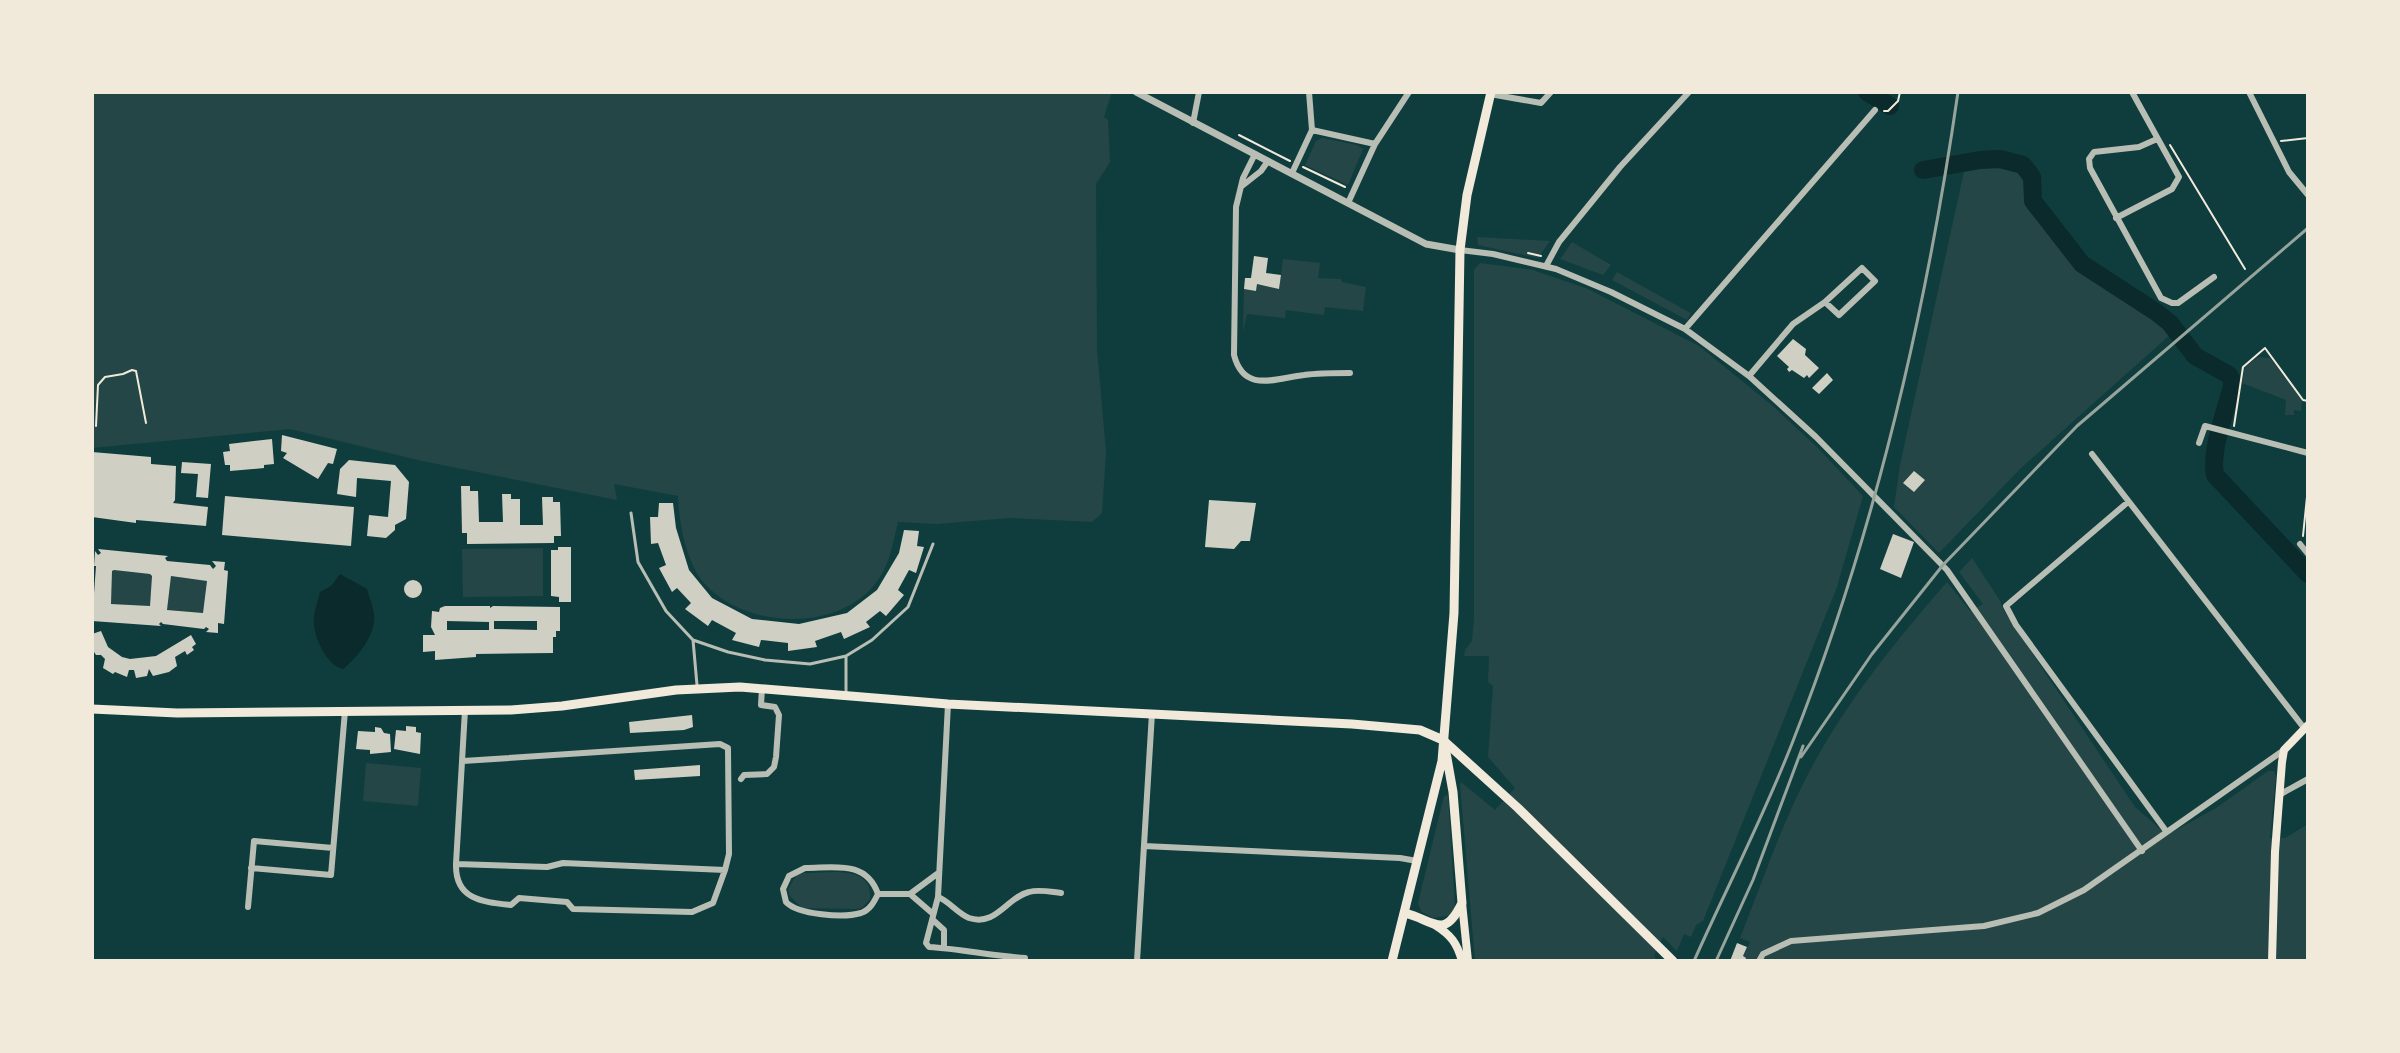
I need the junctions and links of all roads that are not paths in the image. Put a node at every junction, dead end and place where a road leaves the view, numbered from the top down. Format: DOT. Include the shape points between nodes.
graph roads {
  1 [pos="1136,92"];
  2 [pos="1199,92"];
  3 [pos="1309,92"];
  4 [pos="1409,92"];
  5 [pos="1551,92"];
  6 [pos="1689,92"];
  7 [pos="2132,92"];
  8 [pos="2249,92"];
  9 [pos="1490,93"];
  10 [pos="1875,110"];
  11 [pos="1193,123"];
  12 [pos="1312,130"];
  13 [pos="2159,141"];
  14 [pos="1375,144"];
  15 [pos="1255,154"];
  16 [pos="1268,161"];
  17 [pos="1292,173"];
  18 [pos="1242,186"];
  19 [pos="2308,195"];
  20 [pos="1348,203"];
  21 [pos="2116,218"];
  22 [pos="1460,250"];
  23 [pos="1546,266"];
  24 [pos="2214,277"];
  25 [pos="1825,302"];
  26 [pos="1685,329"];
  27 [pos="1350,373"];
  28 [pos="1749,376"];
  29 [pos="2207,415"];
  30 [pos="2205,426"];
  31 [pos="2199,443"];
  32 [pos="2308,453"];
  33 [pos="2092,454"];
  34 [pos="2128,502"];
  35 [pos="631,513"];
  36 [pos="933,544"];
  37 [pos="2300,544"];
  38 [pos="2308,554"];
  39 [pos="693,640"];
  40 [pos="846,656"];
  41 [pos="697,688"];
  42 [pos="762,688"];
  43 [pos="846,696"];
  44 [pos="948,704"];
  45 [pos="92,709"];
  46 [pos="465,710"];
  47 [pos="345,711"];
  48 [pos="1152,712"];
  49 [pos="2306,727"];
  50 [pos="1443,740"];
  51 [pos="2284,750"];
  52 [pos="463,761"];
  53 [pos="741,779"];
  54 [pos="2308,779"];
  55 [pos="2279,795"];
  56 [pos="2166,831"];
  57 [pos="1144,846"];
  58 [pos="333,848"];
  59 [pos="2142,851"];
  60 [pos="1417,861"];
  61 [pos="456,864"];
  62 [pos="251,868"];
  63 [pos="725,870"];
  64 [pos="937,874"];
  65 [pos="1061,893"];
  66 [pos="878,894"];
  67 [pos="910,894"];
  68 [pos="938,897"];
  69 [pos="1462,903"];
  70 [pos="248,907"];
  71 [pos="1405,913"];
  72 [pos="932,917"];
  73 [pos="1434,925"];
  74 [pos="944,948"];
  75 [pos="1025,958"];
  76 [pos="1137,961"];
  77 [pos="1392,961"];
  78 [pos="1462,961"];
  79 [pos="1468,961"];
  80 [pos="1673,961"];
  81 [pos="1759,961"];
  82 [pos="2272,961"];
  1 -- 11 [label="street"];
  2 -- 11 [label="street"];
  3 -- 12 [label="street"];
  4 -- 14 [label="street"];
  5 -- 9 [label="street" via="1541,103"];
  6 -- 23 [label="street" via="1620,167"];
  7 -- 13 [label="street"];
  8 -- 19 [label="street" via="2289,172"];
  9 -- 22 [label="main road"];
  10 -- 26 [label="street"];
  11 -- 15 [label="street"];
  12 -- 14 [label="street"];
  12 -- 17 [label="street"];
  13 -- 21 [label="street" via="2178,181"];
  13 -- 21 [label="street" via="2091,155 2090,168"];
  14 -- 20 [label="street"];
  15 -- 16 [label="street"];
  15 -- 18 [label="street"];
  16 -- 17 [label="street"];
  16 -- 18 [label="street"];
  17 -- 20 [label="street"];
  18 -- 27 [label="street" via="1235,217 1234,355 1240,371 1266,381"];
  20 -- 22 [label="street" via="1426,244"];
  21 -- 24 [label="street" via="2166,302 2178,303"];
  22 -- 23 [label="street"];
  22 -- 50 [label="main road" via="1454,613"];
  23 -- 26 [label="street"];
  25 -- 25 [label="street" via="1862,268 1875,281 1839,315"];
  25 -- 28 [label="street" via="1793,324"];
  26 -- 28 [label="street"];
  28 -- 59 [label="street" via="1947,570"];
  29 -- 30 [label="street"];
  30 -- 31 [label="street"];
  30 -- 32 [label="street"];
  33 -- 34 [label="street"];
  34 -- 49 [label="street"];
  34 -- 56 [label="street" via="2006,606"];
  35 -- 39 [label="lane" via="638,562 666,611"];
  36 -- 40 [label="lane" via="908,607"];
  37 -- 38 [label="street"];
  39 -- 40 [label="lane" via="765,660 810,664"];
  39 -- 41 [label="lane"];
  40 -- 43 [label="lane"];
  41 -- 42 [label="main road"];
  41 -- 46 [label="main road" via="562,706"];
  42 -- 43 [label="main road"];
  42 -- 53 [label="street" via="761,705 775,707 779,715 774,767 767,774"];
  43 -- 44 [label="main road"];
  44 -- 48 [label="main road"];
  44 -- 64 [label="street"];
  45 -- 47 [label="main road"];
  46 -- 47 [label="main road"];
  46 -- 52 [label="street"];
  47 -- 58 [label="street"];
  48 -- 50 [label="main road" via="1412,729"];
  48 -- 57 [label="street"];
  49 -- 51 [label="main road"];
  50 -- 60 [label="main road"];
  50 -- 69 [label="main road"];
  50 -- 80 [label="main road"];
  51 -- 55 [label="main road"];
  51 -- 56 [label="street"];
  52 -- 61 [label="street"];
  52 -- 63 [label="street" via="720,744 728,748"];
  54 -- 55 [label="street"];
  55 -- 82 [label="main road"];
  56 -- 59 [label="street"];
  57 -- 60 [label="street"];
  57 -- 76 [label="street"];
  58 -- 62 [label="street" via="254,841"];
  58 -- 62 [label="street" via="331,875"];
  59 -- 81 [label="street" via="2038,913 1984,926 1791,941"];
  60 -- 71 [label="main road"];
  61 -- 63 [label="street"];
  61 -- 63 [label="street" via="455,877 477,901 511,905 519,898 567,902 573,909 692,912 713,903"];
  62 -- 70 [label="street"];
  64 -- 67 [label="street"];
  64 -- 68 [label="street"];
  65 -- 68 [label="street" via="1025,893 996,915 979,919"];
  66 -- 66 [label="street" via="859,913 802,913 786,902 783,889 798,869 852,869 868,875"];
  66 -- 67 [label="street"];
  67 -- 72 [label="street"];
  68 -- 72 [label="street"];
  69 -- 73 [label="main road" via="1452,922"];
  69 -- 79 [label="main road"];
  71 -- 73 [label="main road"];
  71 -- 77 [label="main road"];
  72 -- 74 [label="street" via="944,930"];
  72 -- 74 [label="street" via="927,945"];
  73 -- 78 [label="main road" via="1455,942"];
  74 -- 75 [label="street"];
}
